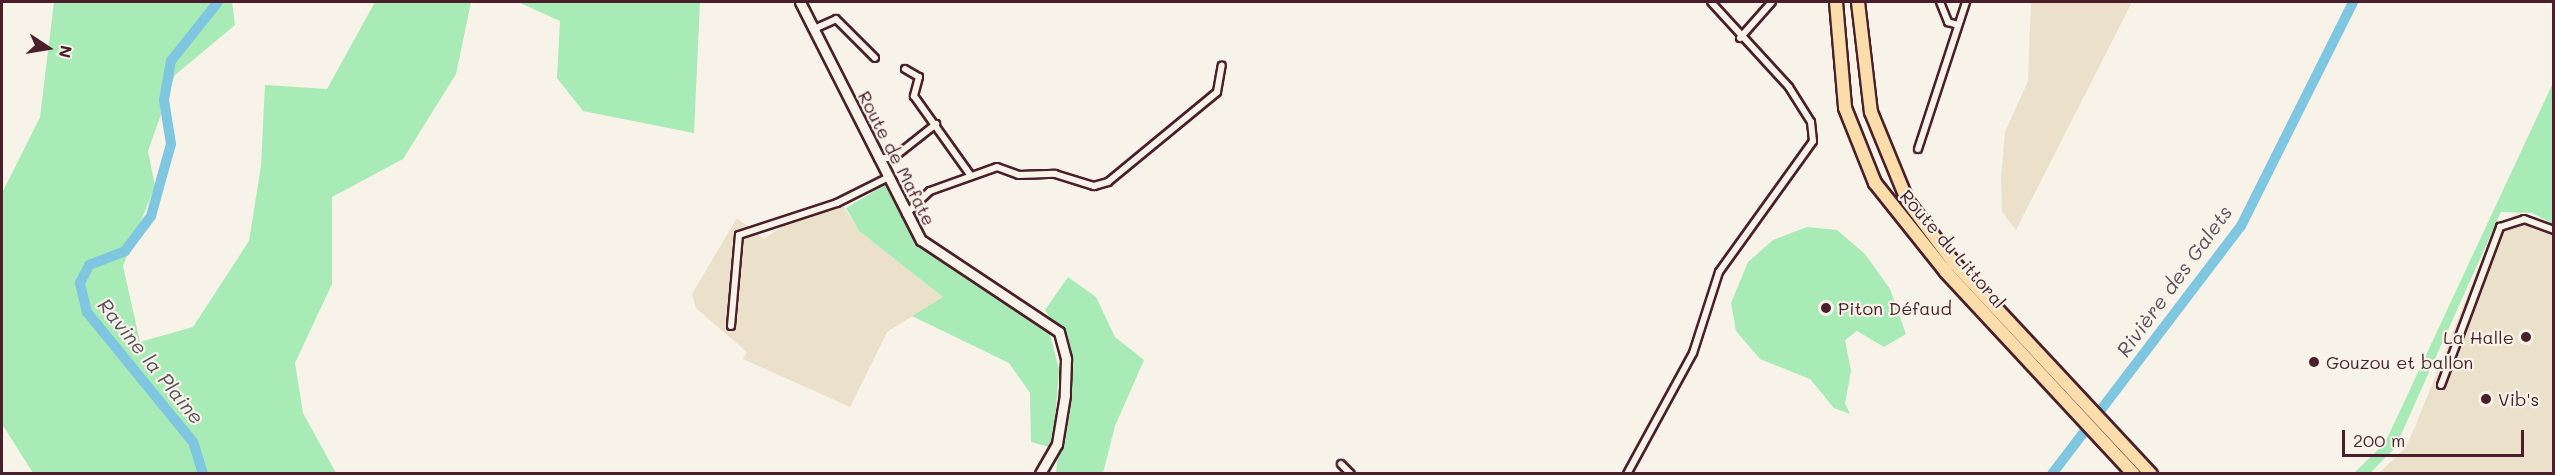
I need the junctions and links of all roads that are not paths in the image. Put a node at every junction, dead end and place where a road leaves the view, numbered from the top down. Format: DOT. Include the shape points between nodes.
graph roads {
  1 [pos="800,2"];
  2 [pos="1711,2"];
  3 [pos="1772,2"];
  4 [pos="1836,2"];
  5 [pos="1858,2"];
  6 [pos="1940,2"];
  7 [pos="1966,2"];
  8 [pos="1958,25"];
  9 [pos="814,29"];
  10 [pos="1740,38"];
  11 [pos="875,58"];
  12 [pos="1222,65"];
  13 [pos="905,69"];
  14 [pos="936,124"];
  15 [pos="1918,148"];
  16 [pos="878,159"];
  17 [pos="972,176"];
  18 [pos="887,178"];
  19 [pos="905,215"];
  20 [pos="2553,230"];
  21 [pos="1950,268"];
  22 [pos="731,326"];
  23 [pos="2441,386"];
  24 [pos="1341,464"];
  25 [pos="1040,474"];
  26 [pos="1350,474"];
  27 [pos="1628,474"];
  28 [pos="2134,474"];
  29 [pos="2151,474"];
  1 -- 9 [label="main road, Route de Mafate"];
  2 -- 10 [label="street"];
  3 -- 10 [label="street"];
  4 -- 21 [label="highway, Route du Littoral" via="1839,75 1863,158 1898,217"];
  5 -- 21 [label="highway, Route du Littoral" via="1866,87 1884,153 1908,202"];
  6 -- 8 [label="street" via="1948,22"];
  7 -- 8 [label="street"];
  8 -- 15 [label="street"];
  9 -- 11 [label="street" via="836,19"];
  9 -- 16 [label="main road, Route de Mafate"];
  10 -- 27 [label="street" via="1805,110 1813,141 1719,272 1693,353"];
  12 -- 17 [label="street" via="1217,92 1108,182 1094,186 1055,174 1019,175 998,167"];
  13 -- 14 [label="street" via="919,77 914,96"];
  14 -- 16 [label="street" via="893,158"];
  14 -- 17 [label="street"];
  16 -- 18 [label="main road, Route de Mafate"];
  17 -- 19 [label="street" via="930,191"];
  18 -- 19 [label="main road, Route de Mafate"];
  18 -- 22 [label="street" via="837,203 739,235"];
  19 -- 25 [label="main road, Route de Mafate" via="934,252 1059,332 1066,358 1065,396 1057,444"];
  20 -- 23 [label="street" via="2534,220 2505,222"];
  21 -- 28 [label="highway, Route du Littoral"];
  21 -- 29 [label="highway, Route du Littoral"];
  24 -- 26 [label="street"];
}
